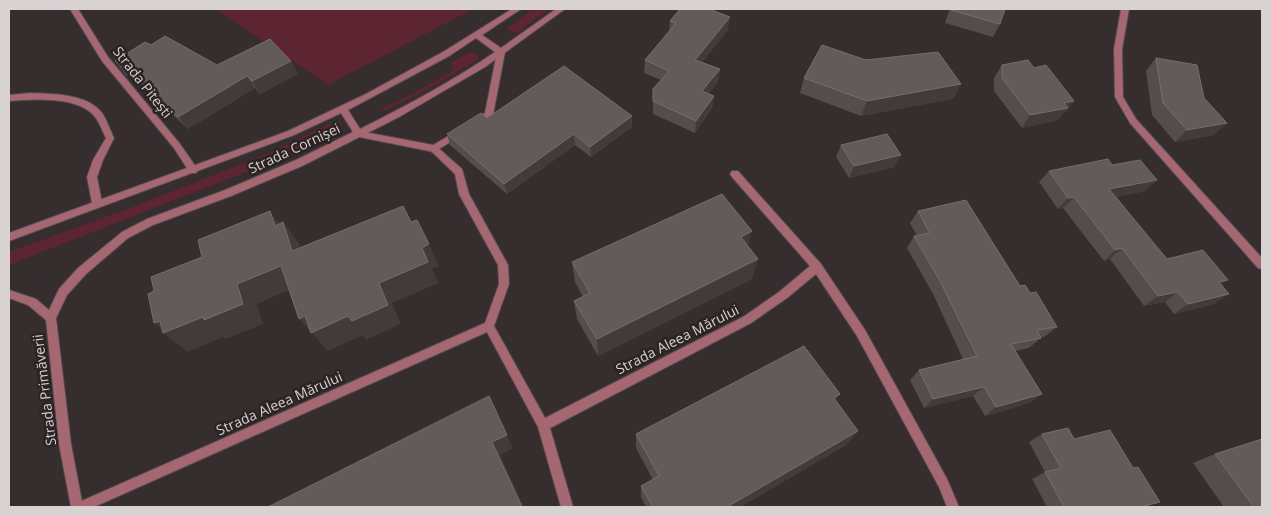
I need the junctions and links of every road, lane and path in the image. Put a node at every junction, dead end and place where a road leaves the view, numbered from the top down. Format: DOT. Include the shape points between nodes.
graph roads {
  1 [pos="74,9"];
  2 [pos="517,9"];
  3 [pos="561,9"];
  4 [pos="1125,9"];
  5 [pos="477,35"];
  6 [pos="501,52"];
  7 [pos="9,98"];
  8 [pos="343,109"];
  9 [pos="359,134"];
  10 [pos="434,149"];
  11 [pos="194,170"];
  12 [pos="735,174"];
  13 [pos="98,204"];
  14 [pos="9,237"];
  15 [pos="1262,265"];
  16 [pos="817,267"];
  17 [pos="9,294"];
  18 [pos="51,318"];
  19 [pos="489,326"];
  20 [pos="543,425"];
  21 [pos="77,507"];
  22 [pos="82,507"];
  23 [pos="567,507"];
  24 [pos="953,507"];
  1 -- 11 [label="street, Strada Pitești" via="105,59"];
  2 -- 5 [label="street, Strada Cornișei"];
  3 -- 6 [label="street, Strada Cornișei"];
  4 -- 15 [label="street" via="1118,49 1119,97 1133,121"];
  5 -- 6 [label="street"];
  5 -- 8 [label="street, Strada Cornișei"];
  6 -- 9 [label="street, Strada Cornișei" via="444,89"];
  6 -- 10 [label="street" via="489,115"];
  7 -- 13 [label="street" via="56,98 82,103 97,113 110,138 92,177"];
  8 -- 9 [label="street"];
  8 -- 11 [label="street, Strada Cornișei" via="291,133"];
  9 -- 10 [label="street"];
  9 -- 18 [label="street, Strada Cornișei" via="299,163 125,234 62,292"];
  10 -- 19 [label="street" via="459,172 464,194 503,265 504,284"];
  11 -- 13 [label="street, Strada Cornișei"];
  12 -- 16 [label="street"];
  13 -- 14 [label="street, Strada Cornișei"];
  16 -- 20 [label="street, Strada Aleea Mărului" via="747,320"];
  16 -- 24 [label="street" via="861,333"];
  17 -- 18 [label="street, Strada Primăverii" via="32,302"];
  18 -- 21 [label="street, Strada Primăverii" via="65,444"];
  19 -- 20 [label="street"];
  19 -- 22 [label="street, Strada Aleea Mărului"];
  20 -- 23 [label="street"];
}
